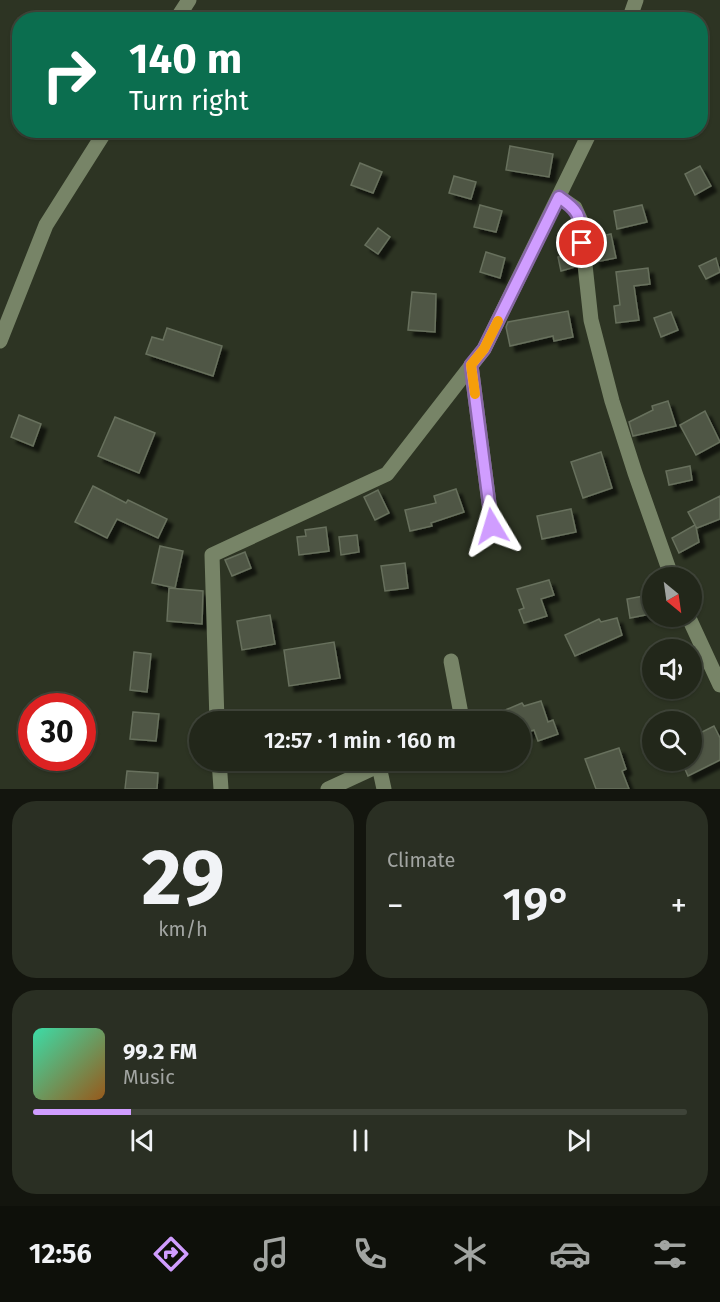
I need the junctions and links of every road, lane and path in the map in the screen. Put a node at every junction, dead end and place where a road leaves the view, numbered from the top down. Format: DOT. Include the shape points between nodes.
graph roads {
  1 [pos="101,138"];
  2 [pos="587,138"];
  3 [pos="559,197"];
  4 [pos="0,341"];
  5 [pos="471,365"];
  6 [pos="492,526"];
  7 [pos="668,567"];
  8 [pos="693,627"];
  9 [pos="451,661"];
  10 [pos="720,685"];
  11 [pos="217,711"];
  12 [pos="460,711"];
  13 [pos="219,771"];
  14 [pos="367,771"];
  15 [pos="385,771"];
  16 [pos="220,789"];
  17 [pos="328,789"];
  18 [pos="384,789"];
  1 -- 4 [label="street" via="46,225"];
  2 -- 3 [label="street"];
  3 -- 5 [label="street" via="484,349"];
  3 -- 7 [label="street" via="575,208 580,219 591,320 612,401"];
  5 -- 6 [label="street"];
  5 -- 11 [label="street" via="387,474 212,555"];
  8 -- 10 [label="street"];
  9 -- 12 [label="street"];
  13 -- 16 [label="street"];
  14 -- 17 [label="street"];
  15 -- 18 [label="street"];
}
